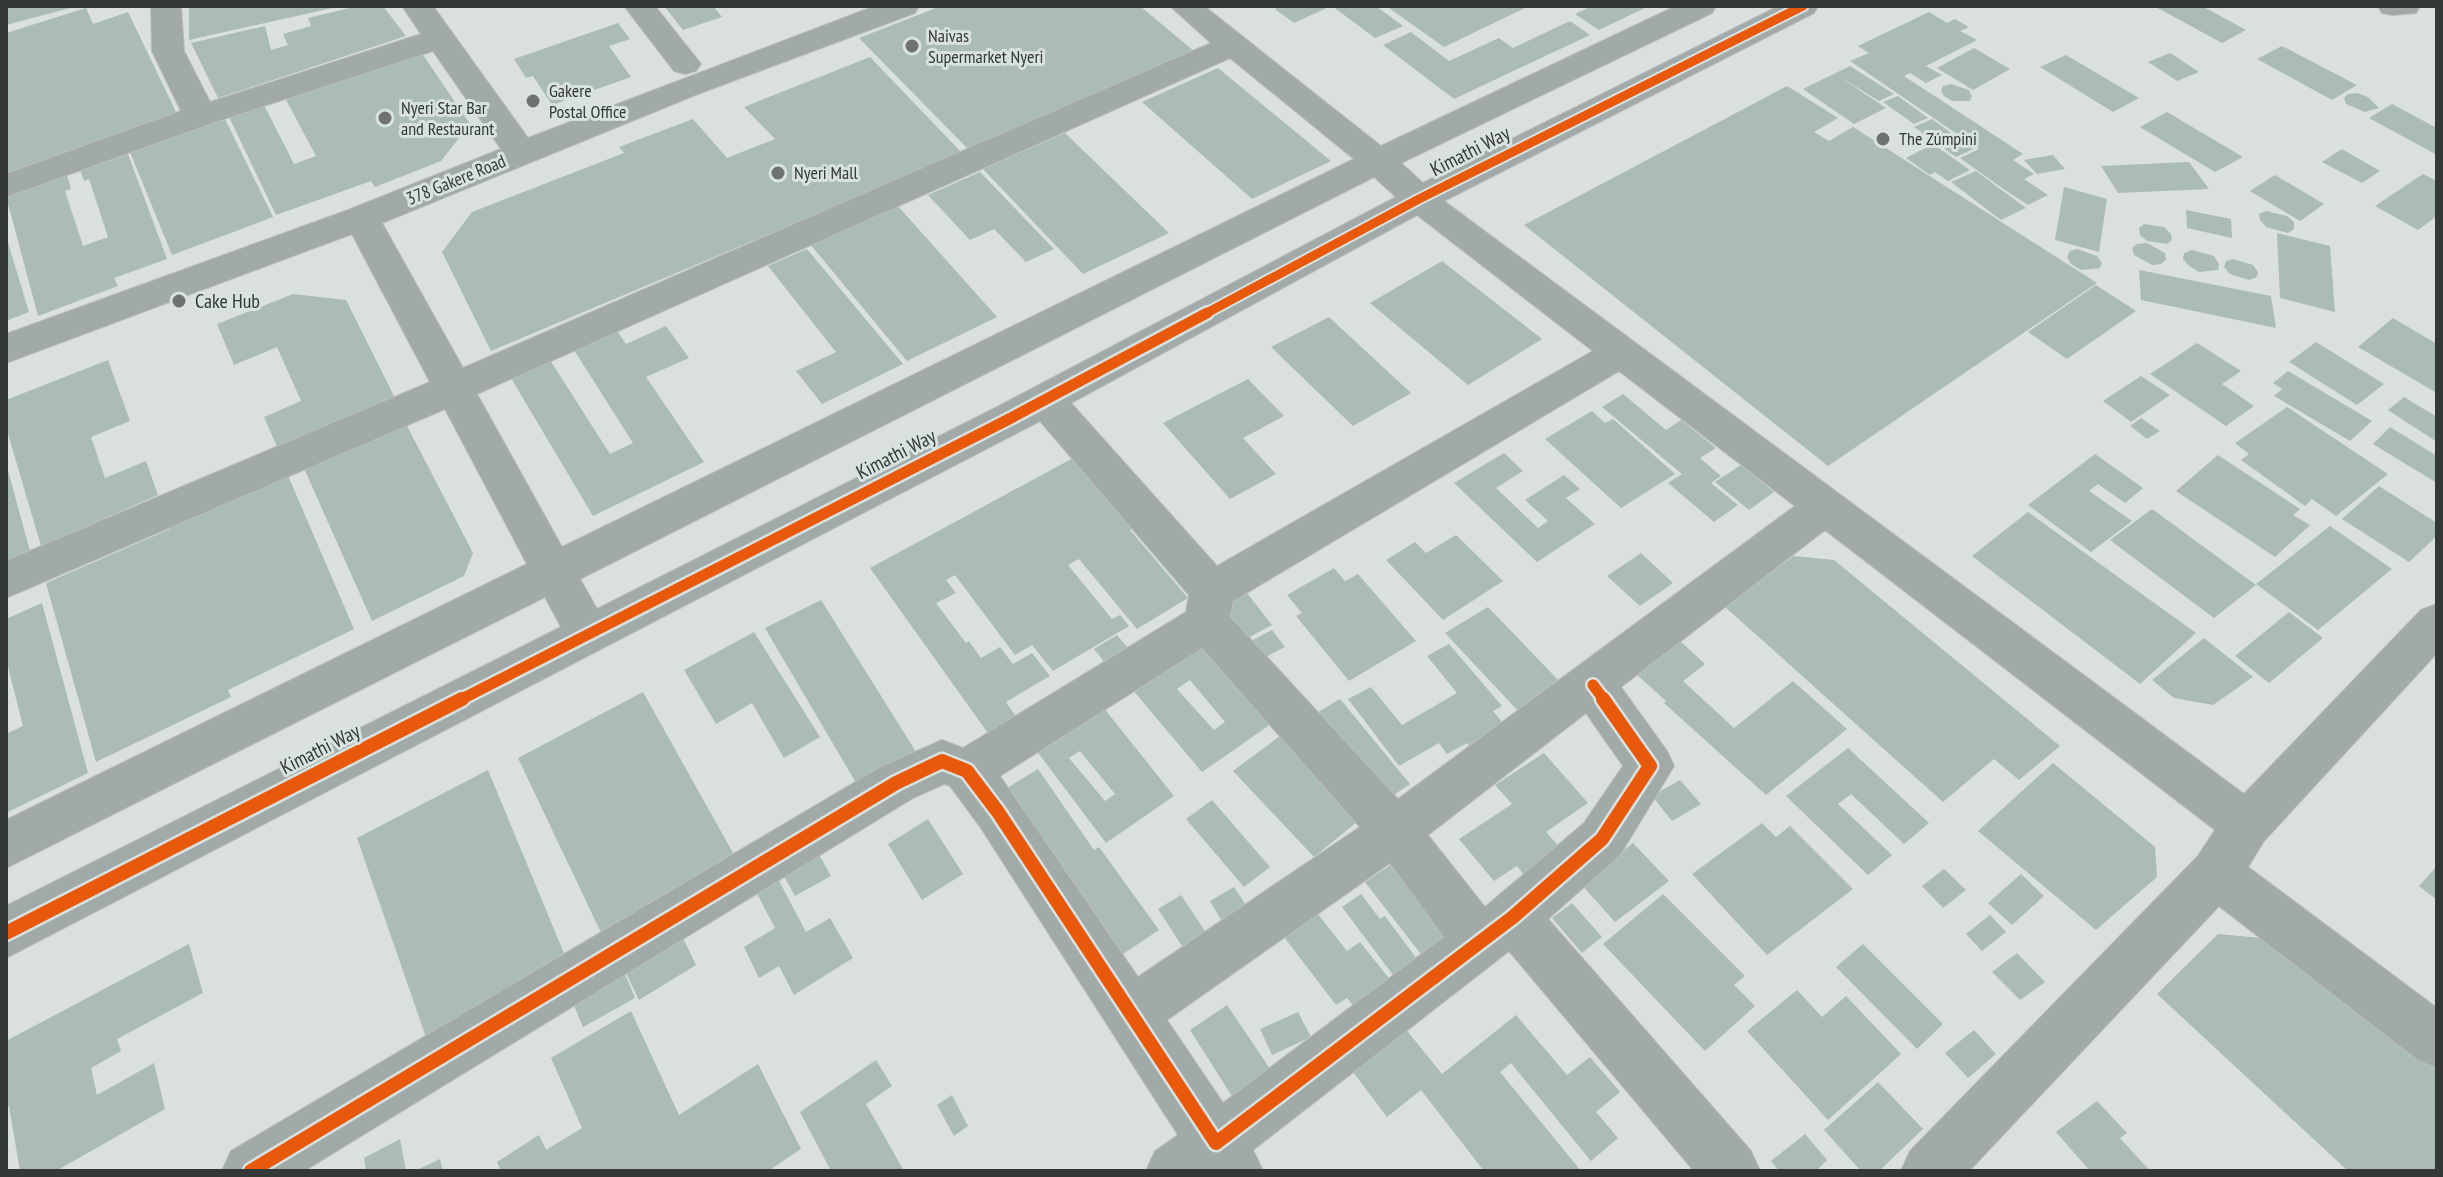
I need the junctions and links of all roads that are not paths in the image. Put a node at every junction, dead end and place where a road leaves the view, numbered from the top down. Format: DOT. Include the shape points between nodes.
graph roads {
  1 [pos="166,6"];
  2 [pos="417,6"];
  3 [pos="639,6"];
  4 [pos="904,6"];
  5 [pos="1185,6"];
  6 [pos="1701,6"];
  7 [pos="1803,6"];
  8 [pos="2393,6"];
  9 [pos="2405,6"];
  10 [pos="439,39"];
  11 [pos="1235,44"];
  12 [pos="691,63"];
  13 [pos="200,116"];
  14 [pos="521,153"];
  15 [pos="1378,161"];
  16 [pos="6,186"];
  17 [pos="1419,199"];
  18 [pos="361,218"];
  19 [pos="6,349"];
  20 [pos="1621,352"];
  21 [pos="452,389"];
  22 [pos="1045,400"];
  23 [pos="1826,506"];
  24 [pos="553,574"];
  25 [pos="6,580"];
  26 [pos="1209,606"];
  27 [pos="2437,623"];
  28 [pos="588,635"];
  29 [pos="1593,685"];
  30 [pos="967,771"];
  31 [pos="2247,825"];
  32 [pos="1395,831"];
  33 [pos="6,845"];
  34 [pos="2216,873"];
  35 [pos="1497,930"];
  36 [pos="6,933"];
  37 [pos="1130,1014"];
  38 [pos="2437,1041"];
  39 [pos="1208,1162"];
  40 [pos="251,1171"];
  41 [pos="1731,1171"];
  42 [pos="1930,1171"];
  1 -- 13 [label="street" via="168,51"];
  2 -- 10 [label="street"];
  3 -- 12 [label="street"];
  4 -- 12 [label="street, 378 Gakere Road"];
  5 -- 11 [label="street"];
  6 -- 15 [label="street, Kimathi Way"];
  7 -- 17 [label="street, Kimathi Way"];
  8 -- 9 [label="street"];
  10 -- 13 [label="street"];
  10 -- 14 [label="street"];
  11 -- 15 [label="street"];
  11 -- 21 [label="street"];
  12 -- 14 [label="street, 378 Gakere Road"];
  13 -- 16 [label="street"];
  14 -- 18 [label="street, 378 Gakere Road"];
  15 -- 17 [label="street"];
  15 -- 24 [label="street, Kimathi Way"];
  17 -- 20 [label="street"];
  17 -- 22 [label="street, Kimathi Way"];
  18 -- 19 [label="street, 378 Gakere Road"];
  18 -- 21 [label="street"];
  20 -- 23 [label="street"];
  20 -- 26 [label="street"];
  21 -- 24 [label="street"];
  21 -- 25 [label="street"];
  22 -- 26 [label="street"];
  22 -- 28 [label="street, Kimathi Way"];
  23 -- 29 [label="street"];
  23 -- 31 [label="street"];
  24 -- 28 [label="street"];
  24 -- 33 [label="street, Kimathi Way"];
  26 -- 30 [label="street"];
  26 -- 32 [label="street"];
  27 -- 31 [label="street"];
  28 -- 36 [label="street, Kimathi Way"];
  29 -- 32 [label="street"];
  29 -- 35 [label="street" via="1650,766 1602,839"];
  30 -- 37 [label="street"];
  30 -- 40 [label="street" via="942,761 896,783"];
  31 -- 34 [label="street"];
  32 -- 35 [label="street"];
  32 -- 37 [label="street"];
  34 -- 38 [label="street"];
  34 -- 42 [label="street"];
  35 -- 39 [label="street"];
  35 -- 41 [label="street"];
  37 -- 39 [label="street"];
}
